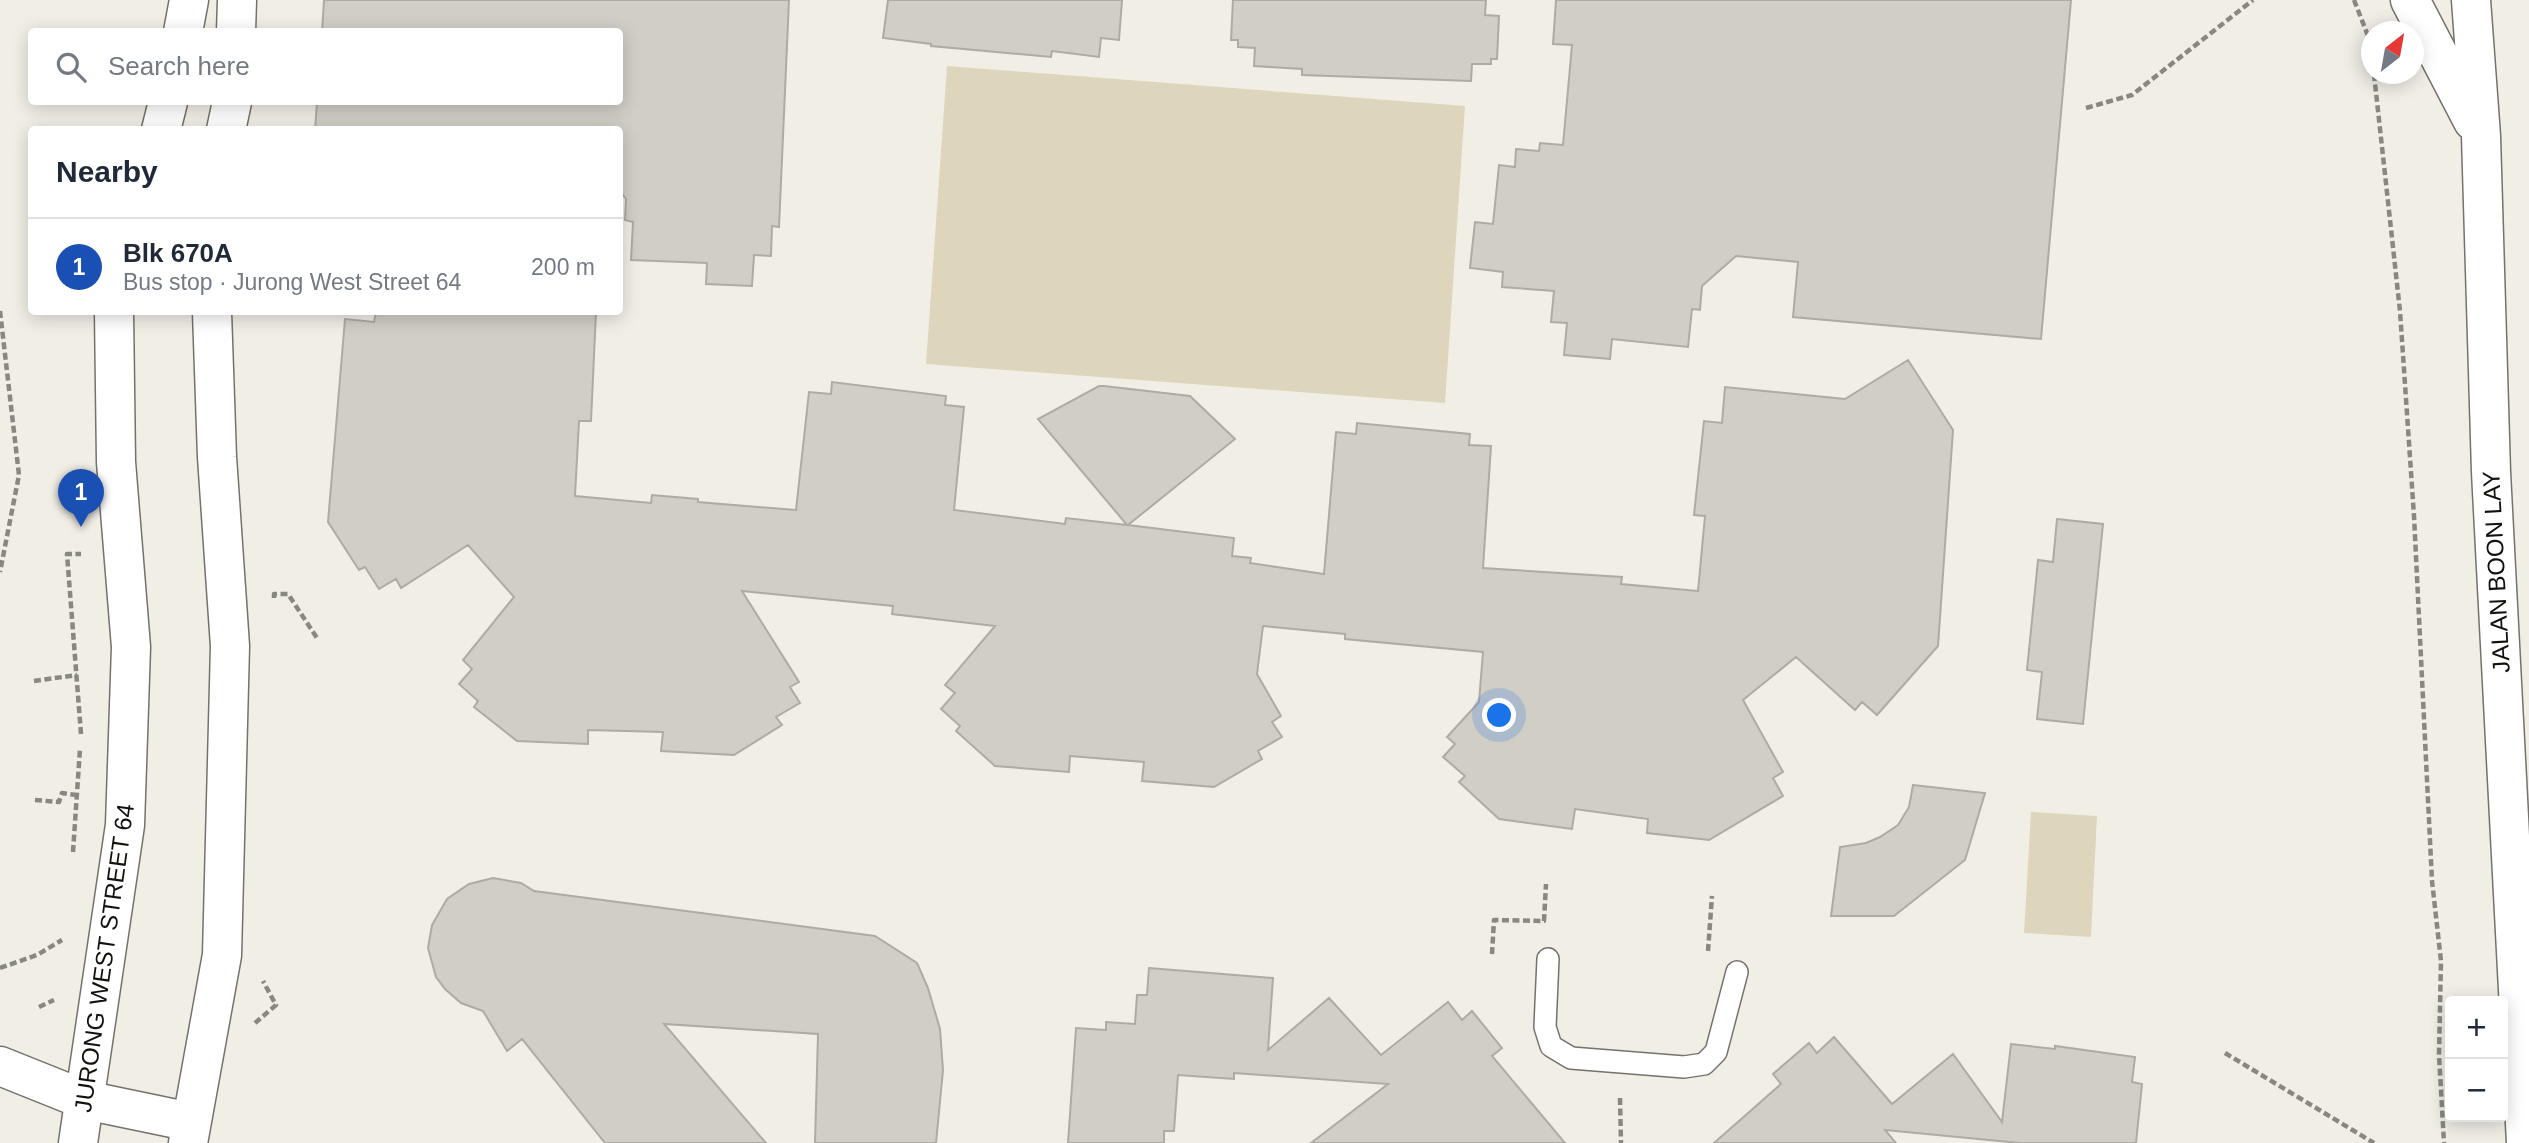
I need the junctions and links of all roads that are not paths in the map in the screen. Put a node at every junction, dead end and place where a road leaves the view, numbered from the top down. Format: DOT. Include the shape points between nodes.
graph roads {
  1 [pos="189,0"];
  2 [pos="236,0"];
  3 [pos="2410,0"];
  4 [pos="2471,0"];
  5 [pos="184,28"];
  6 [pos="236,28"];
  7 [pos="167,105"];
  8 [pos="231,105"];
  9 [pos="161,126"];
  10 [pos="227,126"];
  11 [pos="2481,135"];
  12 [pos="114,315"];
  13 [pos="212,315"];
  14 [pos="1548,959"];
  15 [pos="1737,972"];
  16 [pos="0,1066"];
  17 [pos="85,1100"];
  18 [pos="190,1133"];
  19 [pos="78,1143"];
  20 [pos="2526,1143"];
  1 -- 5 [label="street"];
  2 -- 6 [label="street"];
  3 -- 11 [label="street"];
  4 -- 11 [label="street, JALAN BOON LAY"];
  7 -- 9 [label="street"];
  8 -- 10 [label="street"];
  11 -- 20 [label="street, JALAN BOON LAY" via="2491,472"];
  12 -- 17 [label="street, JURONG WEST STREET 64" via="116,462 131,647 125,825"];
  13 -- 18 [label="street" via="230,646 222,956"];
  14 -- 15 [label="lane" via="1545,1027 1551,1046 1571,1058 1684,1067 1704,1064 1716,1052"];
  16 -- 17 [label="street"];
  17 -- 18 [label="street"];
  17 -- 19 [label="street, JURONG WEST STREET 64"];
}
